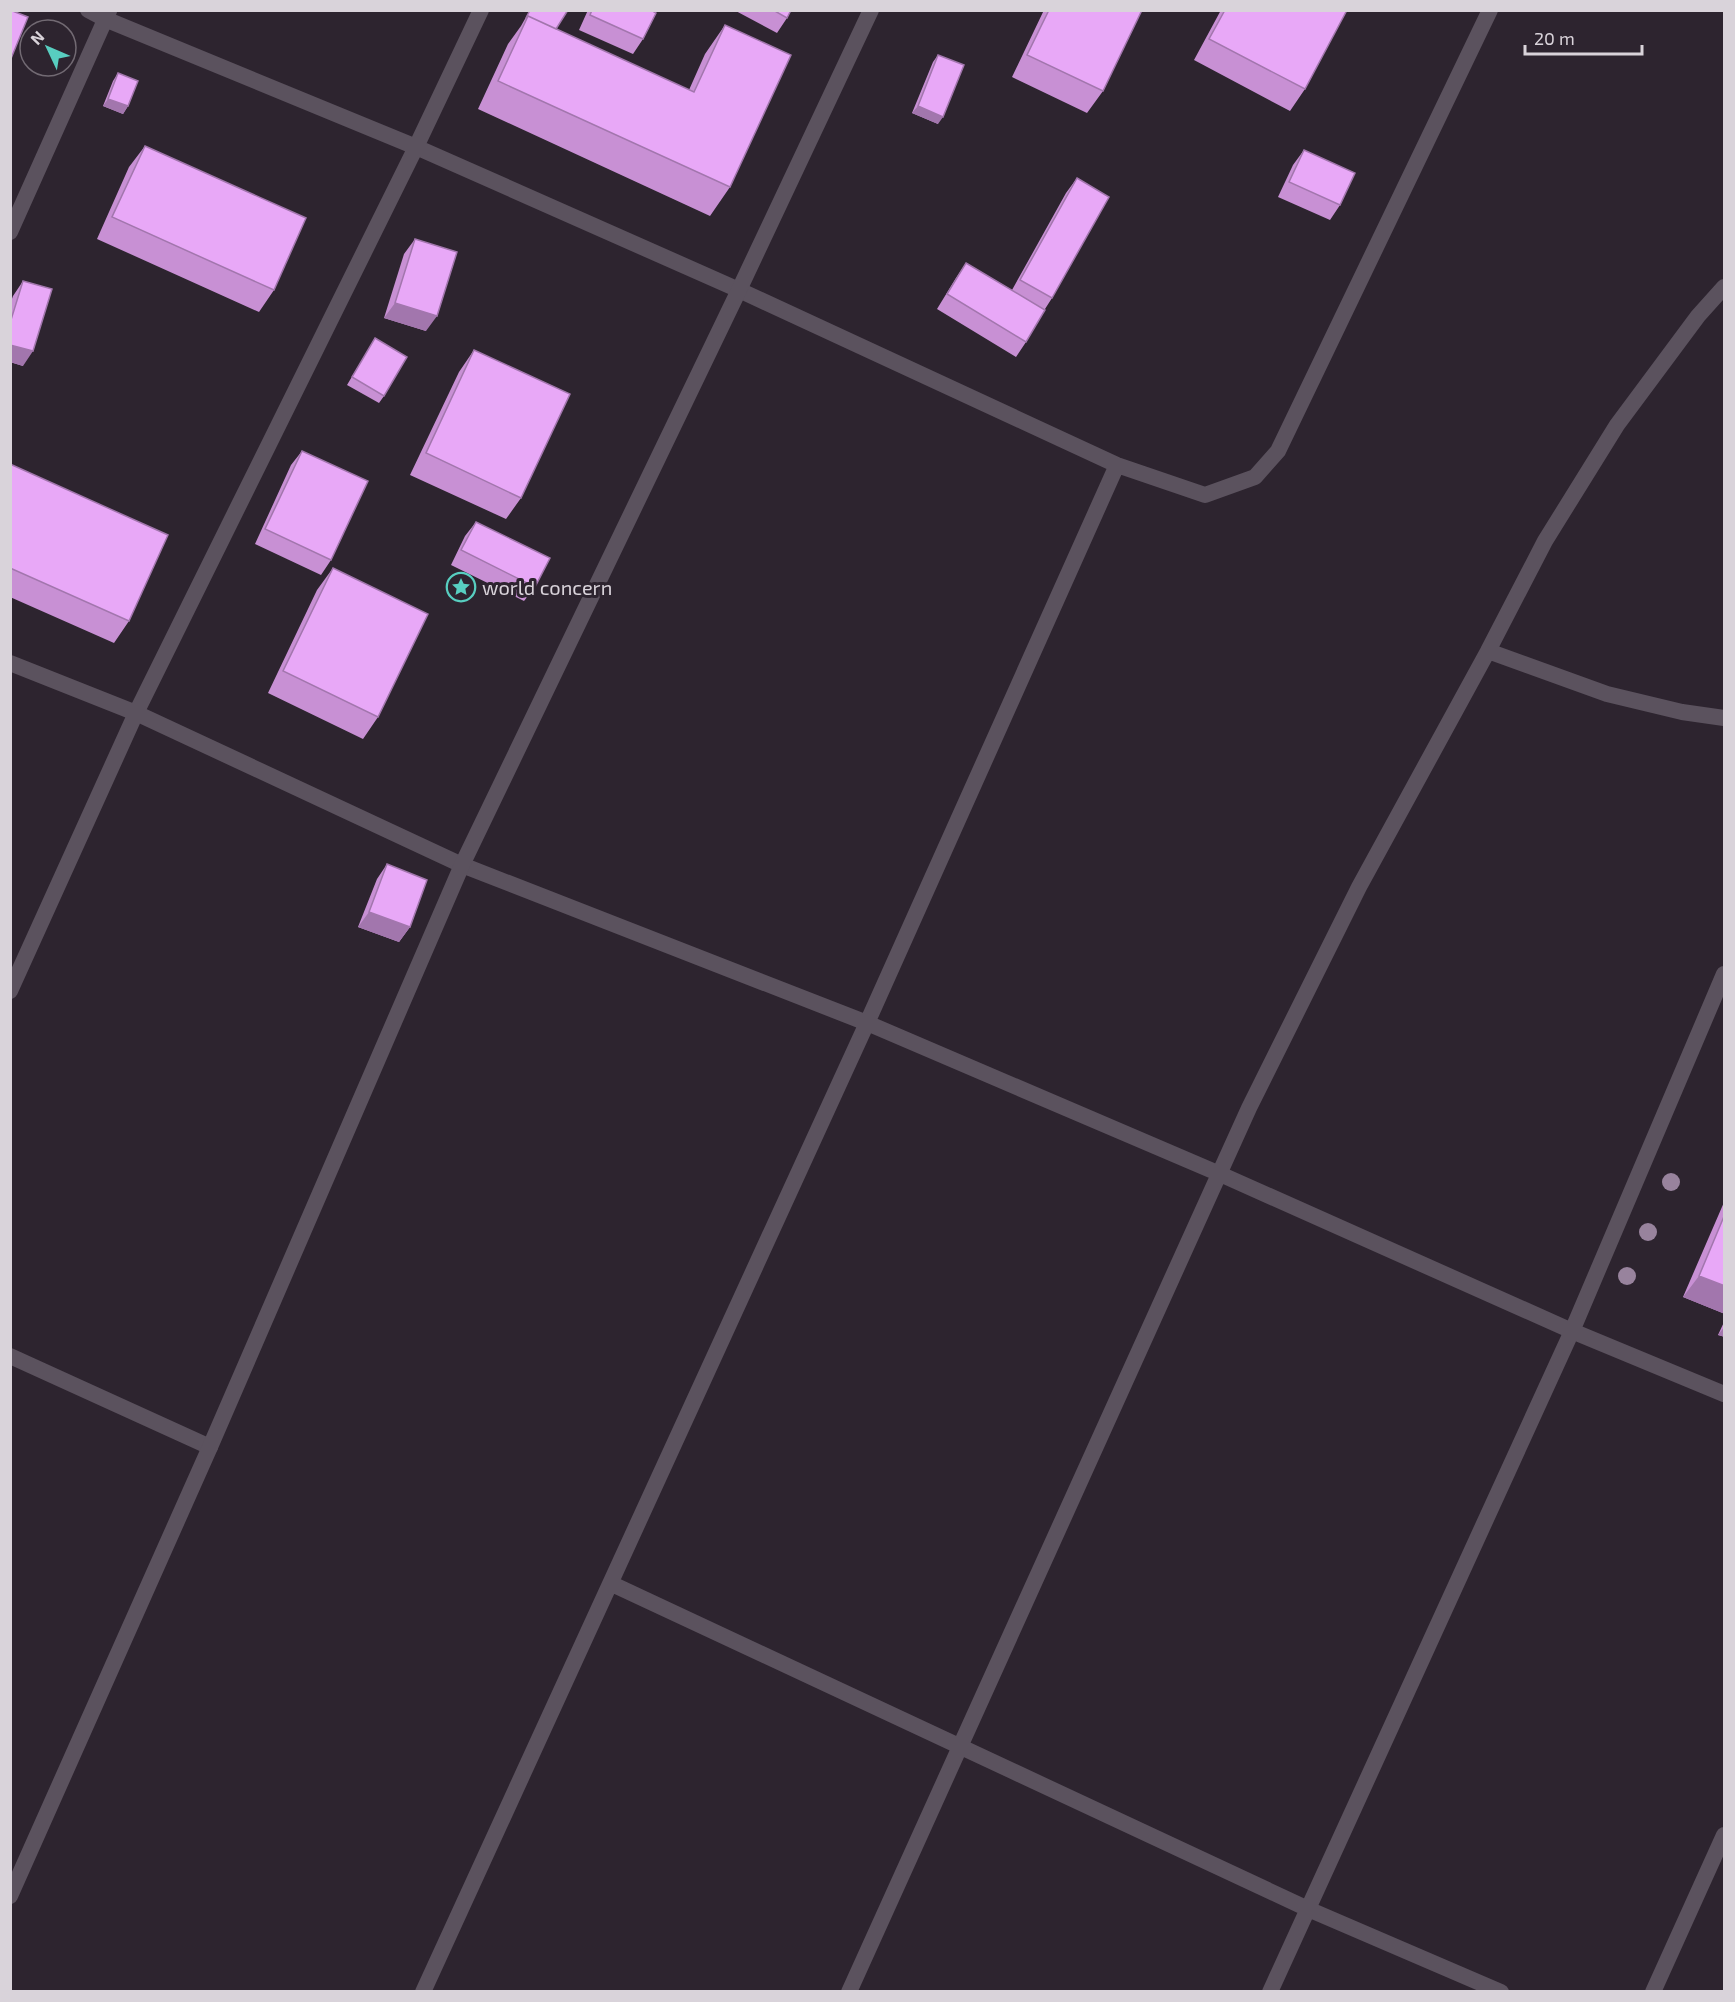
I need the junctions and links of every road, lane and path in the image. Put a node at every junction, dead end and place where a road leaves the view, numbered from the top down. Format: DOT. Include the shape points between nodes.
graph roads {
  1 [pos="88,10"];
  2 [pos="481,10"];
  3 [pos="871,10"];
  4 [pos="1490,10"];
  5 [pos="107,15"];
  6 [pos="416,147"];
  7 [pos="10,232"];
  8 [pos="1725,287"];
  9 [pos="739,290"];
  10 [pos="1117,465"];
  11 [pos="1488,651"];
  12 [pos="10,663"];
  13 [pos="136,713"];
  14 [pos="1725,718"];
  15 [pos="462,865"];
  16 [pos="1725,974"];
  17 [pos="10,991"];
  18 [pos="867,1023"];
  19 [pos="1220,1174"];
  20 [pos="1572,1331"];
  21 [pos="10,1356"];
  22 [pos="1725,1394"];
  23 [pos="210,1448"];
  24 [pos="612,1584"];
  25 [pos="960,1747"];
  26 [pos="1725,1835"];
  27 [pos="10,1896"];
  28 [pos="1308,1909"];
  29 [pos="423,1992"];
  30 [pos="849,1992"];
  31 [pos="1270,1992"];
  32 [pos="1501,1992"];
  33 [pos="1653,1992"];
  1 -- 5 [label="street"];
  2 -- 6 [label="street"];
  3 -- 9 [label="street"];
  4 -- 10 [label="street" via="1278,452 1255,477 1205,495"];
  5 -- 6 [label="street"];
  5 -- 7 [label="street"];
  6 -- 9 [label="street"];
  6 -- 13 [label="street"];
  8 -- 11 [label="street" via="1698,316 1617,425 1545,541"];
  9 -- 10 [label="street"];
  9 -- 15 [label="street"];
  10 -- 18 [label="street"];
  11 -- 14 [label="street" via="1607,694"];
  11 -- 19 [label="street" via="1359,887"];
  12 -- 13 [label="street"];
  13 -- 15 [label="street"];
  13 -- 17 [label="street"];
  15 -- 18 [label="street"];
  15 -- 23 [label="street"];
  16 -- 20 [label="street"];
  18 -- 19 [label="street"];
  18 -- 24 [label="street"];
  19 -- 20 [label="street"];
  19 -- 25 [label="street"];
  20 -- 22 [label="street"];
  20 -- 28 [label="street"];
  21 -- 23 [label="street"];
  23 -- 27 [label="street"];
  24 -- 25 [label="street"];
  24 -- 29 [label="street"];
  25 -- 28 [label="street"];
  25 -- 30 [label="street"];
  26 -- 33 [label="street"];
  28 -- 31 [label="street"];
  28 -- 32 [label="street"];
}
